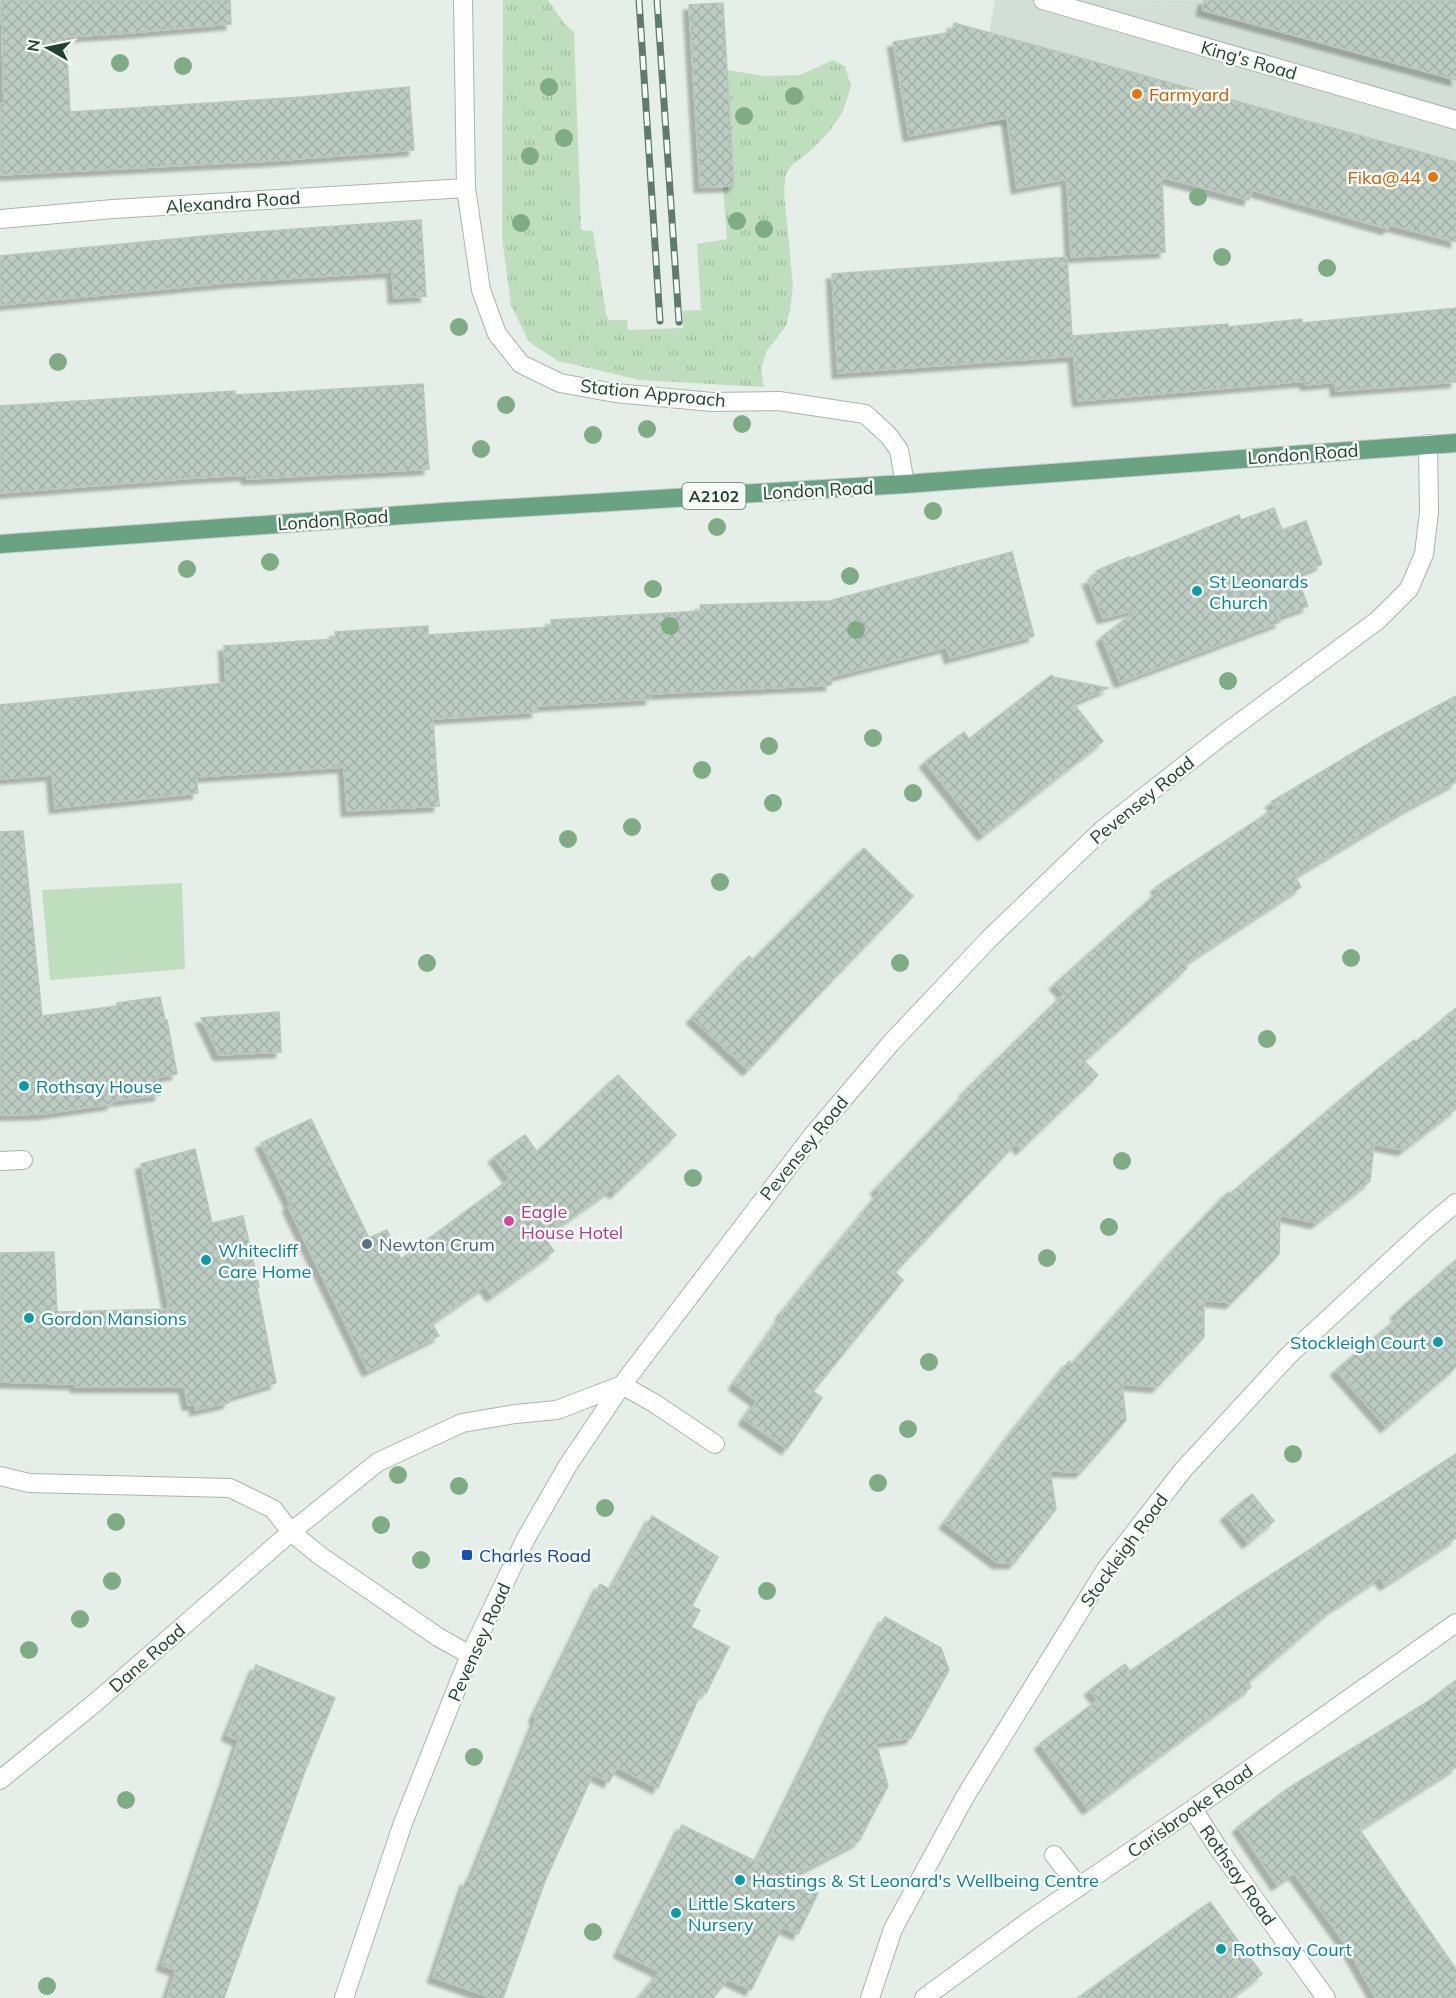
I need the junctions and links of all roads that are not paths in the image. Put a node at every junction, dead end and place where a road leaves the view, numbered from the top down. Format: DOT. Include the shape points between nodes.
graph roads {
  1 [pos="463,0"];
  2 [pos="1043,0"];
  3 [pos="1456,120"];
  4 [pos="466,188"];
  5 [pos="0,219"];
  6 [pos="1456,443"];
  7 [pos="1428,444"];
  8 [pos="905,484"];
  9 [pos="0,544"];
  10 [pos="23,1160"];
  11 [pos="0,1161"];
  12 [pos="1456,1203"];
  13 [pos="622,1385"];
  14 [pos="715,1444"];
  15 [pos="0,1476"];
  16 [pos="291,1532"];
  17 [pos="1456,1623"];
  18 [pos="470,1655"];
  19 [pos="0,1780"];
  20 [pos="1193,1809"];
  21 [pos="1054,1855"];
  22 [pos="1079,1887"];
  23 [pos="344,1998"];
  24 [pos="870,1998"];
  25 [pos="924,1998"];
  26 [pos="1326,1998"];
  1 -- 4 [label="street, Station Approach"];
  2 -- 3 [label="street, King's Road"];
  4 -- 5 [label="street, Alexandra Road"];
  4 -- 8 [label="street, Station Approach" via="481,290 497,334 521,364 560,383 615,393 712,402 779,401 865,414 899,450"];
  6 -- 7 [label="main road, London Road / A2102"];
  7 -- 8 [label="main road, London Road / A2102"];
  7 -- 13 [label="street, Pevensey Road" via="1429,512 1424,554 1409,589 1378,620 1102,830 989,939 890,1044 812,1136"];
  8 -- 9 [label="main road, London Road / A2102"];
  10 -- 11 [label="street"];
  12 -- 24 [label="street, Stockleigh Road" via="1289,1355 1183,1470 1106,1569 966,1795 893,1929"];
  13 -- 14 [label="street"];
  13 -- 16 [label="street" via="557,1410 462,1423 378,1462"];
  13 -- 18 [label="street, Pevensey Road" via="568,1465 530,1531"];
  15 -- 16 [label="street" via="29,1483 230,1488 273,1509"];
  16 -- 18 [label="street" via="390,1604"];
  16 -- 19 [label="street, Dane Road"];
  17 -- 20 [label="street, Carisbrooke Road"];
  18 -- 23 [label="street, Pevensey Road" via="403,1823"];
  20 -- 22 [label="street, Carisbrooke Road"];
  20 -- 26 [label="street, Rothsay Road"];
  21 -- 22 [label="street"];
  22 -- 25 [label="street, Carisbrooke Road"];
}
